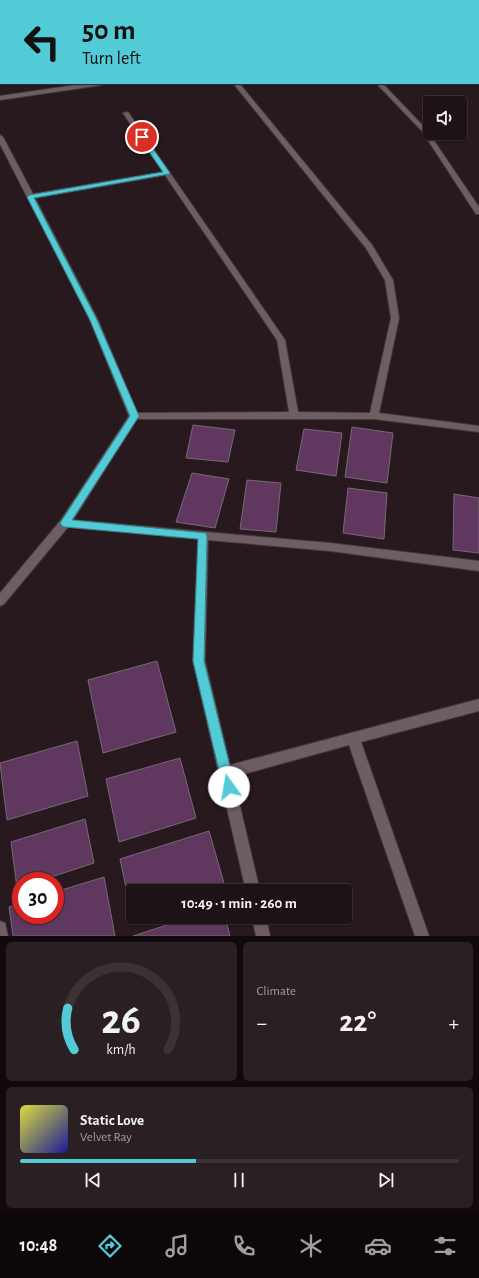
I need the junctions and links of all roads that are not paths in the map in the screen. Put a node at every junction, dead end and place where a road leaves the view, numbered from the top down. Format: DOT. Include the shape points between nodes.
graph roads {
  1 [pos="95,84"];
  2 [pos="237,84"];
  3 [pos="380,84"];
  4 [pos="0,98"];
  5 [pos="126,113"];
  6 [pos="0,137"];
  7 [pos="167,173"];
  8 [pos="30,197"];
  9 [pos="479,212"];
  10 [pos="294,415"];
  11 [pos="134,416"];
  12 [pos="374,416"];
  13 [pos="479,429"];
  14 [pos="65,523"];
  15 [pos="202,536"];
  16 [pos="479,566"];
  17 [pos="0,601"];
  18 [pos="479,705"];
  19 [pos="353,738"];
  20 [pos="226,772"];
  21 [pos="251,884"];
  22 [pos="260,924"];
  23 [pos="0,928"];
  24 [pos="1,936"];
  25 [pos="263,936"];
  26 [pos="422,936"];
  1 -- 4 [label="street"];
  2 -- 12 [label="street" via="369,247 389,280 395,318"];
  3 -- 9 [label="street" via="424,130"];
  5 -- 7 [label="street"];
  6 -- 8 [label="street"];
  7 -- 8 [label="street"];
  7 -- 10 [label="street" via="281,340"];
  8 -- 11 [label="street" via="94,320"];
  10 -- 11 [label="street"];
  10 -- 12 [label="street"];
  11 -- 14 [label="street"];
  12 -- 13 [label="street"];
  14 -- 15 [label="street"];
  14 -- 17 [label="street"];
  15 -- 16 [label="street" via="330,547"];
  15 -- 20 [label="street" via="199,661"];
  18 -- 19 [label="street"];
  19 -- 20 [label="street"];
  19 -- 26 [label="street"];
  20 -- 21 [label="street"];
  22 -- 25 [label="street"];
  23 -- 24 [label="street"];
}
